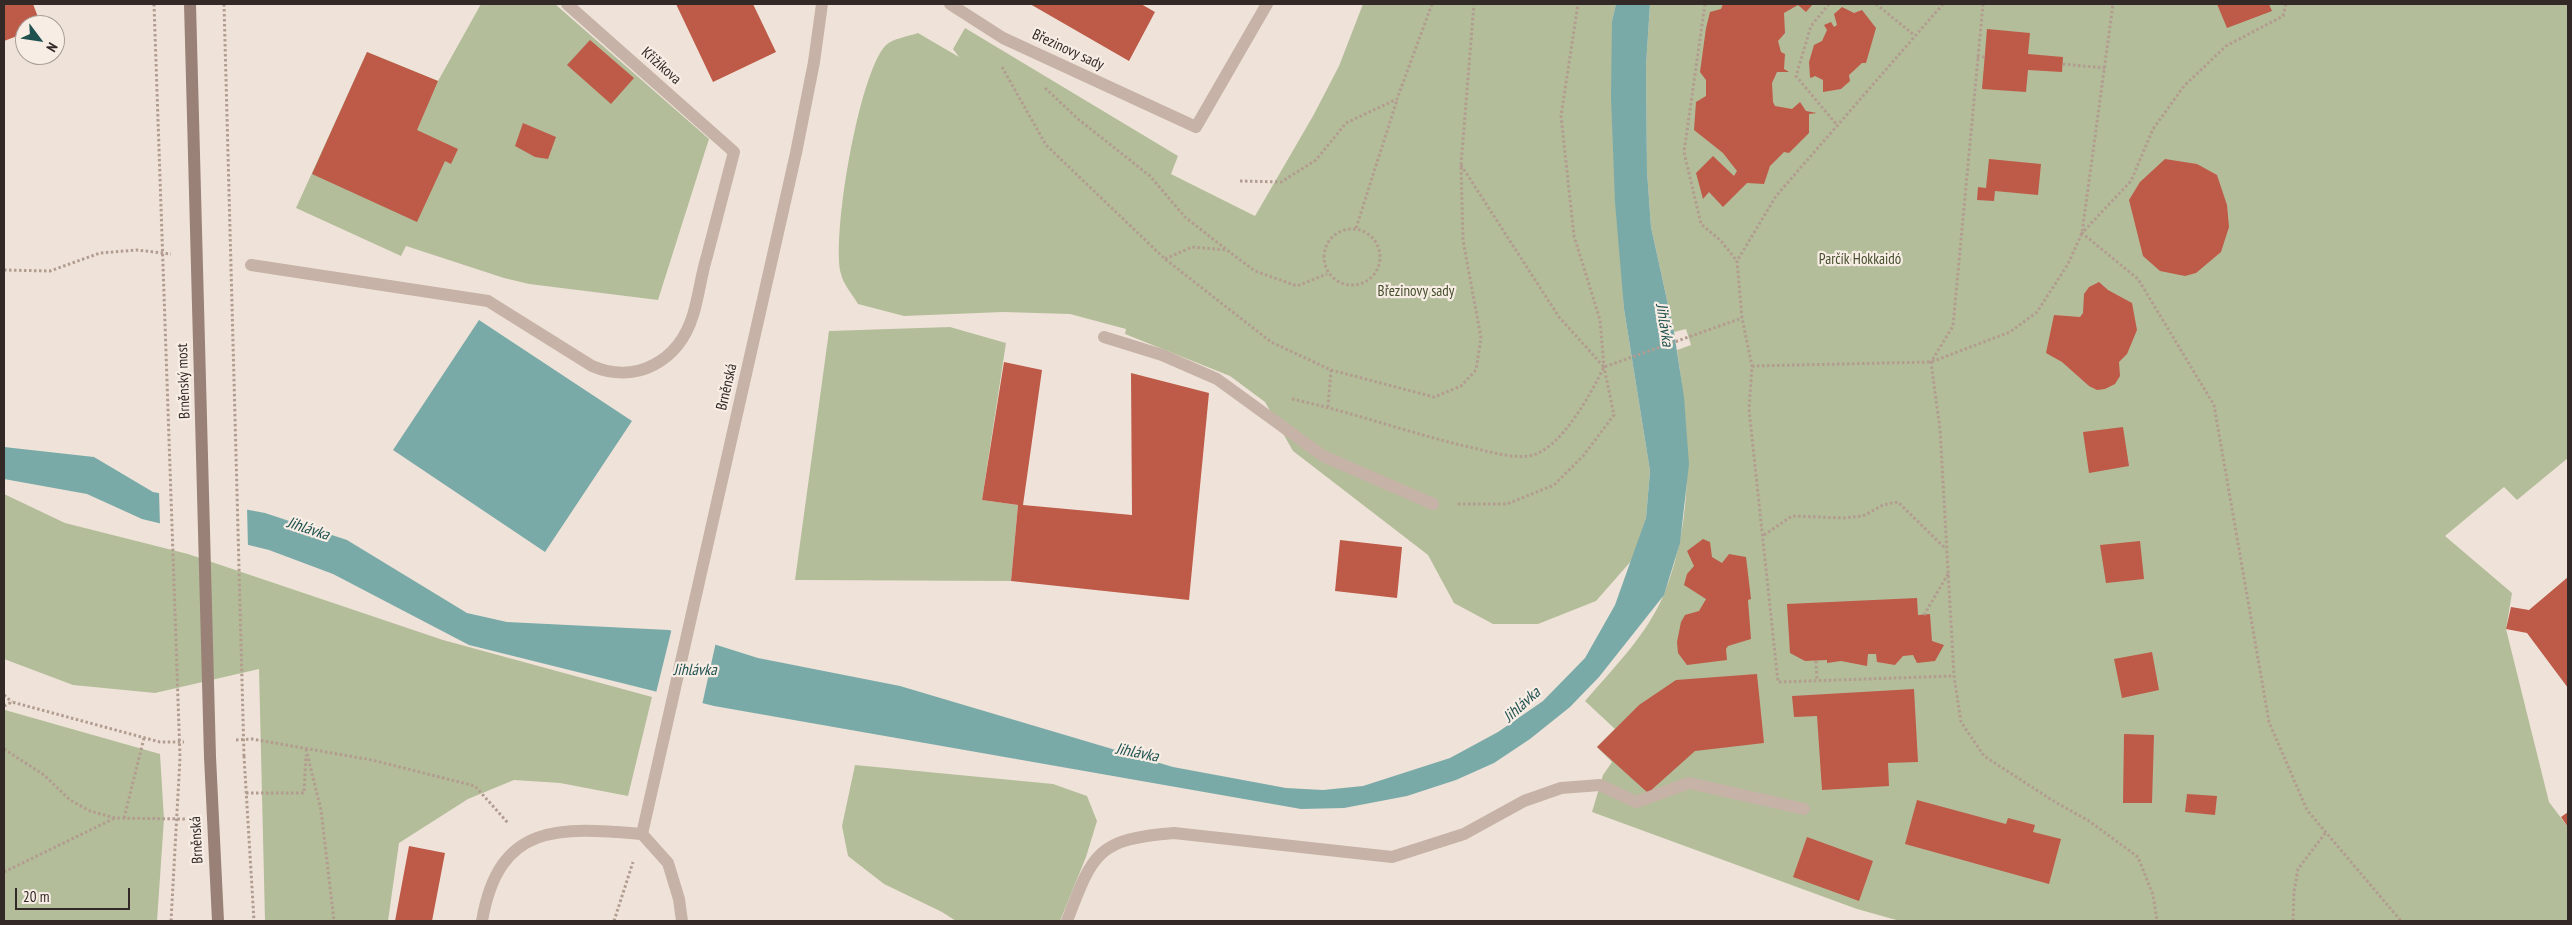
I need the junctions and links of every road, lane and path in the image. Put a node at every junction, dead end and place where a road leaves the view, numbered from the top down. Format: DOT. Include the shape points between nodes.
graph roads {
  1 [pos="154,4"];
  2 [pos="190,4"];
  3 [pos="224,4"];
  4 [pos="567,4"];
  5 [pos="822,4"];
  6 [pos="950,4"];
  7 [pos="1267,4"];
  8 [pos="1432,4"];
  9 [pos="1474,4"];
  10 [pos="1578,4"];
  11 [pos="1705,4"];
  12 [pos="1829,4"];
  13 [pos="1876,4"];
  14 [pos="1943,4"];
  15 [pos="1983,4"];
  16 [pos="2113,4"];
  17 [pos="2286,4"];
  18 [pos="1914,36"];
  19 [pos="1977,57"];
  20 [pos="1985,57"];
  21 [pos="2063,64"];
  22 [pos="1001,65"];
  23 [pos="2105,68"];
  24 [pos="1042,86"];
  25 [pos="1397,99"];
  26 [pos="1837,125"];
  27 [pos="1461,165"];
  28 [pos="1240,181"];
  29 [pos="1356,228"];
  30 [pos="2082,233"];
  31 [pos="1227,250"];
  32 [pos="175,255"];
  33 [pos="1165,259"];
  34 [pos="222,261"];
  35 [pos="1737,261"];
  36 [pos="251,265"];
  37 [pos="4,270"];
  38 [pos="1327,274"];
  39 [pos="1742,318"];
  40 [pos="1104,337"];
  41 [pos="1931,362"];
  42 [pos="1752,366"];
  43 [pos="1604,367"];
  44 [pos="1331,370"];
  45 [pos="1432,504"];
  46 [pos="1764,535"];
  47 [pos="1946,550"];
  48 [pos="1948,574"];
  49 [pos="1924,615"];
  50 [pos="1816,661"];
  51 [pos="1954,676"];
  52 [pos="1817,681"];
  53 [pos="4,695"];
  54 [pos="12,702"];
  55 [pos="4,706"];
  56 [pos="144,738"];
  57 [pos="233,740"];
  58 [pos="187,742"];
  59 [pos="4,748"];
  60 [pos="306,749"];
  61 [pos="210,757"];
  62 [pos="246,793"];
  63 [pos="1804,809"];
  64 [pos="115,818"];
  65 [pos="124,818"];
  66 [pos="176,819"];
  67 [pos="2326,832"];
  68 [pos="642,834"];
  69 [pos="526,842"];
  70 [pos="4,872"];
  71 [pos="172,921"];
  72 [pos="218,921"];
  73 [pos="254,921"];
  74 [pos="334,921"];
  75 [pos="482,921"];
  76 [pos="614,921"];
  77 [pos="682,921"];
  78 [pos="1067,921"];
  79 [pos="2157,921"];
  80 [pos="2293,921"];
  81 [pos="2401,921"];
  1 -- 66 [label="path, bridge" via="180,758"];
  2 -- 61 [label="main road, Brněnský most, bridge"];
  3 -- 62 [label="path, bridge"];
  4 -- 36 [label="street, Křižíkova" via="734,152 692,317 679,345 655,365 631,374 606,372 488,301"];
  5 -- 68 [label="street, Brněnská" via="796,153"];
  6 -- 7 [label="street, Březinovy sady" via="1003,38 1196,127"];
  8 -- 25 [label="path"];
  9 -- 27 [label="path"];
  10 -- 43 [label="path" via="1561,116 1574,236 1600,320"];
  11 -- 35 [label="path" via="1684,152 1701,224"];
  12 -- 26 [label="path" via="1811,26 1796,76"];
  13 -- 18 [label="path"];
  14 -- 18 [label="path"];
  15 -- 19 [label="path"];
  16 -- 23 [label="path"];
  17 -- 30 [label="path" via="2283,16 2226,46 2184,86 2153,129 2131,181"];
  18 -- 26 [label="path"];
  19 -- 20 [label="path"];
  19 -- 41 [label="path" via="1953,326"];
  21 -- 23 [label="path"];
  22 -- 33 [label="path" via="1046,145"];
  23 -- 30 [label="path"];
  24 -- 31 [label="path" via="1150,176 1185,216"];
  25 -- 28 [label="path" via="1346,123 1316,160 1281,182"];
  25 -- 29 [label="path"];
  26 -- 35 [label="path" via="1776,196"];
  27 -- 43 [label="path" via="1559,317"];
  27 -- 44 [label="path" via="1463,240 1481,338 1476,370 1460,386 1434,397"];
  29 -- 38 [label="path" via="1334,234 1322,252"];
  29 -- 38 [label="path" via="1375,239 1381,262 1369,281 1346,286"];
  30 -- 41 [label="path" via="2068,264 2037,312 2010,332"];
  30 -- 67 [label="path" via="2138,278 2214,405 2269,722 2307,810"];
  31 -- 33 [label="path" via="1192,247"];
  31 -- 38 [label="path" via="1255,271 1297,286"];
  32 -- 37 [label="path" via="137,250 110,252 50,271"];
  33 -- 44 [label="path" via="1271,342"];
  34 -- 36 [label="path"];
  35 -- 39 [label="path"];
  39 -- 42 [label="path"];
  39 -- 43 [label="path"];
  40 -- 45 [label="street" via="1162,354 1217,379 1322,456"];
  41 -- 42 [label="path"];
  41 -- 47 [label="path" via="1940,429"];
  42 -- 46 [label="path" via="1748,409"];
  43 -- 44 [label="path" via="1588,399 1558,438 1533,455 1503,455 1423,436 1328,407"];
  43 -- 45 [label="path" via="1614,415 1583,456 1554,486 1507,504"];
  46 -- 47 [label="path" via="1792,516 1863,516 1883,505 1898,502"];
  46 -- 52 [label="path" via="1778,682"];
  47 -- 48 [label="path"];
  48 -- 49 [label="path"];
  48 -- 51 [label="path"];
  50 -- 52 [label="path"];
  51 -- 52 [label="path"];
  51 -- 79 [label="path" via="1961,722 1984,756 2089,821 2138,857 2153,895"];
  53 -- 54 [label="path"];
  54 -- 55 [label="path"];
  54 -- 56 [label="path"];
  56 -- 58 [label="path" via="160,742"];
  56 -- 65 [label="path"];
  57 -- 60 [label="path" via="252,739"];
  59 -- 64 [label="path" via="44,775 70,800 90,811"];
  60 -- 62 [label="path" via="304,794"];
  60 -- 69 [label="path" via="372,760 475,786"];
  60 -- 74 [label="path" via="321,810"];
  61 -- 72 [label="main road, Brněnská"];
  62 -- 73 [label="path"];
  63 -- 78 [label="street" via="1689,783 1636,802 1600,784 1561,788 1542,794 1464,834 1392,857 1174,833 1142,836 1113,844 1095,858"];
  64 -- 65 [label="path"];
  64 -- 70 [label="path"];
  65 -- 66 [label="path"];
  66 -- 71 [label="path"];
  67 -- 80 [label="path" via="2298,869"];
  67 -- 81 [label="path"];
  68 -- 69 [label="street" via="586,829 548,832"];
  68 -- 76 [label="path"];
  68 -- 77 [label="street" via="668,864"];
  69 -- 75 [label="street" via="504,861 487,892"];
}
